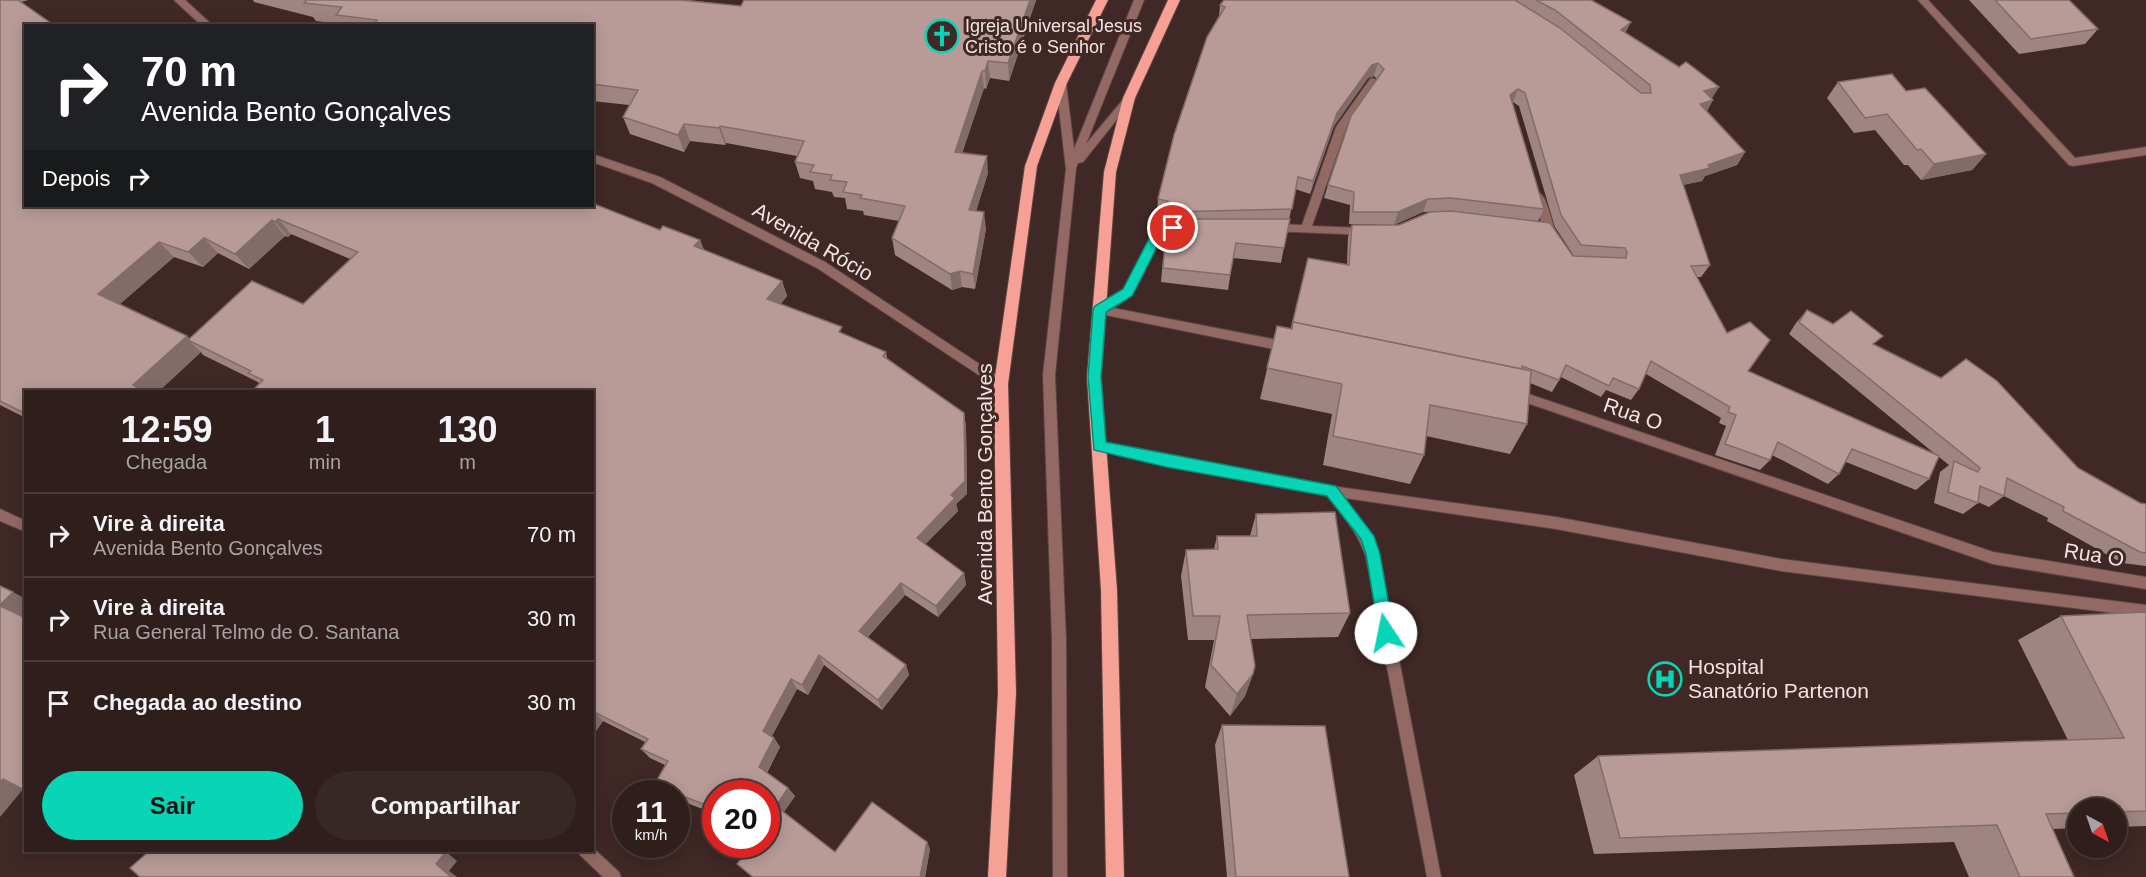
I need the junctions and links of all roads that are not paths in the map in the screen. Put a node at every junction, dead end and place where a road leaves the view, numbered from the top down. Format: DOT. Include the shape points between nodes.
graph roads {
  1 [pos="179,0"];
  2 [pos="1102,0"];
  3 [pos="1139,0"];
  4 [pos="1174,0"];
  5 [pos="1923,0"];
  6 [pos="206,24"];
  7 [pos="1373,81"];
  8 [pos="1061,83"];
  9 [pos="1128,98"];
  10 [pos="2146,151"];
  11 [pos="594,159"];
  12 [pos="1071,169"];
  13 [pos="1535,184"];
  14 [pos="1184,228"];
  15 [pos="1262,228"];
  16 [pos="1306,228"];
  17 [pos="1376,231"];
  18 [pos="1559,246"];
  19 [pos="1100,310"];
  20 [pos="1306,350"];
  21 [pos="1001,384"];
  22 [pos="1504,392"];
  23 [pos="1099,446"];
  24 [pos="1331,490"];
  25 [pos="0,515"];
  26 [pos="24,526"];
  27 [pos="2146,583"];
  28 [pos="2146,611"];
  29 [pos="587,852"];
  30 [pos="615,877"];
  31 [pos="997,877"];
  32 [pos="1060,877"];
  33 [pos="1115,877"];
  34 [pos="1434,877"];
  1 -- 6 [label="street"];
  2 -- 8 [label="main road, Avenida Bento Gonçalves"];
  3 -- 12 [label="street"];
  4 -- 9 [label="main road"];
  5 -- 10 [label="street" via="2073,162"];
  7 -- 16 [label="street" via="1341,127"];
  8 -- 12 [label="street"];
  8 -- 21 [label="main road, Avenida Bento Gonçalves" via="1031,166"];
  9 -- 12 [label="street"];
  9 -- 19 [label="main road" via="1110,172"];
  11 -- 21 [label="street, Avenida Rócio" via="656,180 821,265"];
  12 -- 32 [label="street" via="1049,375 1059,640"];
  13 -- 18 [label="street" via="1542,228"];
  14 -- 19 [label="street" via="1173,228 1156,236 1128,292"];
  15 -- 16 [label="street"];
  16 -- 17 [label="street"];
  19 -- 20 [label="street"];
  19 -- 23 [label="main road" via="1094,377"];
  21 -- 31 [label="main road, Avenida Bento Gonçalves" via="1007,693"];
  22 -- 27 [label="street, Rua O" via="1993,558"];
  23 -- 24 [label="street"];
  23 -- 33 [label="main road" via="1109,590"];
  24 -- 28 [label="street" via="1556,523 1781,565"];
  24 -- 34 [label="street" via="1366,536 1373,554"];
  25 -- 26 [label="street"];
  29 -- 30 [label="street"];
}
